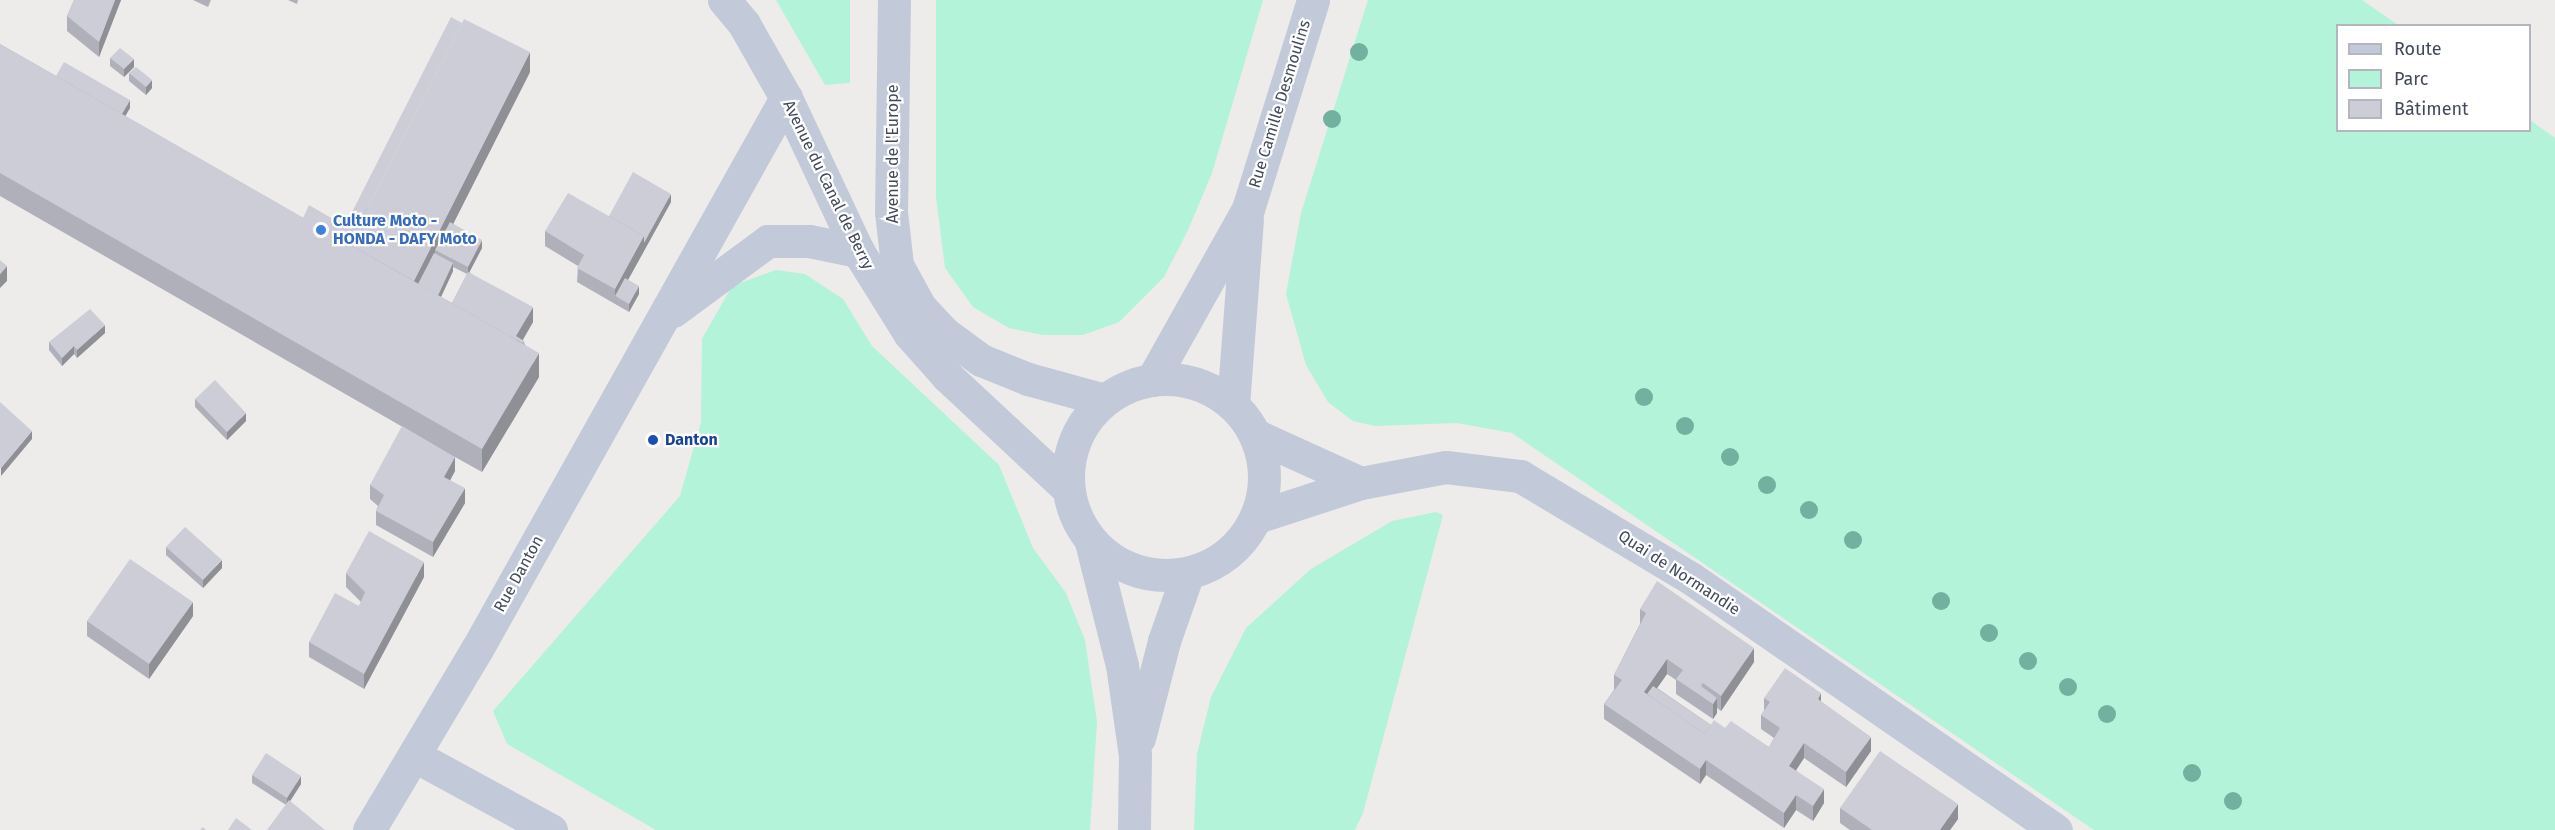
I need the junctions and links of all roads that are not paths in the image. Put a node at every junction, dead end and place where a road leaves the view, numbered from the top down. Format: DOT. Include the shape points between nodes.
graph roads {
  1 [pos="724,0"];
  2 [pos="894,0"];
  3 [pos="1313,0"];
  4 [pos="786,98"];
  5 [pos="1248,209"];
  6 [pos="858,251"];
  7 [pos="665,317"];
  8 [pos="1152,380"];
  9 [pos="1105,400"];
  10 [pos="1233,405"];
  11 [pos="1255,435"];
  12 [pos="1361,483"];
  13 [pos="1068,489"];
  14 [pos="1257,517"];
  15 [pos="1092,542"];
  16 [pos="1188,573"];
  17 [pos="1135,755"];
  18 [pos="415,756"];
  19 [pos="369,830"];
  20 [pos="551,830"];
  21 [pos="1134,830"];
  22 [pos="2056,830"];
  1 -- 4 [label="street, Avenue du Canal de Berry" via="744,24"];
  2 -- 9 [label="street, Avenue de l'Europe" via="891,212 897,265 920,307 942,332 981,360 1028,379"];
  3 -- 5 [label="street, Rue Camille Desmoulins"];
  4 -- 6 [label="street, Avenue du Canal de Berry"];
  4 -- 7 [label="street, Rue Danton"];
  5 -- 8 [label="street, Rue Camille Desmoulins"];
  5 -- 10 [label="street, Rue Camille Desmoulins"];
  6 -- 7 [label="street, Rue Danton" via="809,241 768,241"];
  6 -- 13 [label="street, Avenue du Canal de Berry" via="909,333 947,376"];
  7 -- 18 [label="street, Rue Danton"];
  8 -- 9 [label="street" via="1127,387"];
  8 -- 10 [label="street" via="1181,380 1209,388"];
  9 -- 13 [label="street" via="1078,435 1070,455"];
  10 -- 11 [label="street"];
  11 -- 12 [label="street"];
  11 -- 14 [label="street" via="1264,461 1264,489"];
  12 -- 14 [label="street, Quai de Normandie"];
  12 -- 22 [label="street, Quai de Normandie" via="1446,468 1520,476 1692,579"];
  13 -- 15 [label="street" via="1076,517"];
  14 -- 16 [label="street" via="1229,553"];
  15 -- 16 [label="street" via="1111,559 1135,571 1162,576"];
  15 -- 17 [label="street" via="1122,665"];
  16 -- 17 [label="street" via="1164,642"];
  17 -- 21 [label="street"];
  18 -- 19 [label="street, Rue Danton"];
  18 -- 20 [label="street"];
}
